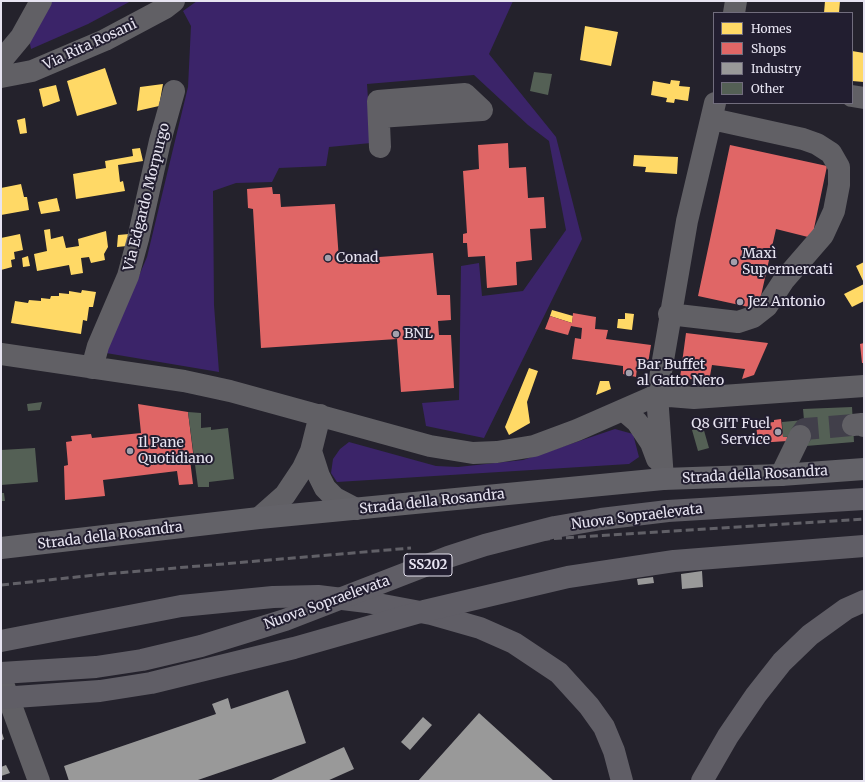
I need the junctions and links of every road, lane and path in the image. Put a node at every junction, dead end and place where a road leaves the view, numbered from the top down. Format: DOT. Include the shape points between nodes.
graph roads {
  1 [pos="41,1"];
  2 [pos="174,1"];
  3 [pos="736,1"];
  4 [pos="734,12"];
  5 [pos="1,61"];
  6 [pos="1,77"];
  7 [pos="174,91"];
  8 [pos="853,96"];
  9 [pos="864,98"];
  10 [pos="713,111"];
  11 [pos="379,117"];
  12 [pos="380,147"];
  13 [pos="670,314"];
  14 [pos="1,354"];
  15 [pos="92,368"];
  16 [pos="864,386"];
  17 [pos="657,395"];
  18 [pos="623,410"];
  19 [pos="320,415"];
  20 [pos="800,436"];
  21 [pos="312,451"];
  22 [pos="864,469"];
  23 [pos="781,475"];
  24 [pos="664,479"];
  25 [pos="864,499"];
  26 [pos="356,509"];
  27 [pos="259,518"];
  28 [pos="864,546"];
  29 [pos="1,548"];
  30 [pos="864,601"];
  31 [pos="1,641"];
  32 [pos="1,673"];
  33 [pos="1,678"];
  34 [pos="1,698"];
  35 [pos="40,781"];
  36 [pos="622,781"];
  37 [pos="702,781"];
  1 -- 5 [label="street" via="21,37"];
  2 -- 6 [label="street, Via Rita Rosani" via="105,40 32,71"];
  3 -- 4 [label="street"];
  7 -- 15 [label="street, Via Edgardo Morpurgo" via="128,276 98,346"];
  8 -- 9 [label="street"];
  10 -- 13 [label="street" via="687,221"];
  10 -- 13 [label="street" via="817,144 831,153 840,167 840,185 834,211 823,235 784,280 767,306 753,317 738,322"];
  11 -- 12 [label="street"];
  13 -- 17 [label="street"];
  14 -- 15 [label="street"];
  15 -- 19 [label="street" via="184,381"];
  16 -- 17 [label="street" via="694,398"];
  17 -- 18 [label="street"];
  17 -- 24 [label="street"];
  18 -- 19 [label="street" via="534,446 473,453 430,446"];
  18 -- 24 [label="street" via="637,422 651,443"];
  19 -- 21 [label="street"];
  20 -- 23 [label="street"];
  21 -- 26 [label="street" via="325,488 335,498"];
  21 -- 27 [label="street" via="285,495"];
  22 -- 23 [label="main road, Strada della Rosandra"];
  23 -- 24 [label="main road, Strada della Rosandra"];
  24 -- 26 [label="main road, Strada della Rosandra"];
  25 -- 32 [label="highway, Nuova Sopraelevata / SS202, bridge" via="668,511 555,527 470,550 285,620 201,646 142,660 96,667"];
  26 -- 27 [label="main road, Strada della Rosandra"];
  27 -- 29 [label="main road, Strada della Rosandra"];
  28 -- 34 [label="highway, Nuova Sopraelevata, bridge" via="674,562 568,577 424,611 294,648 158,681 100,691"];
  30 -- 37 [label="highway" via="846,609 810,635 782,662 752,701"];
  31 -- 36 [label="highway, bridge" via="181,606 273,597 318,596 431,614 480,628 514,643 559,673 604,727"];
  33 -- 35 [label="street"];
}
